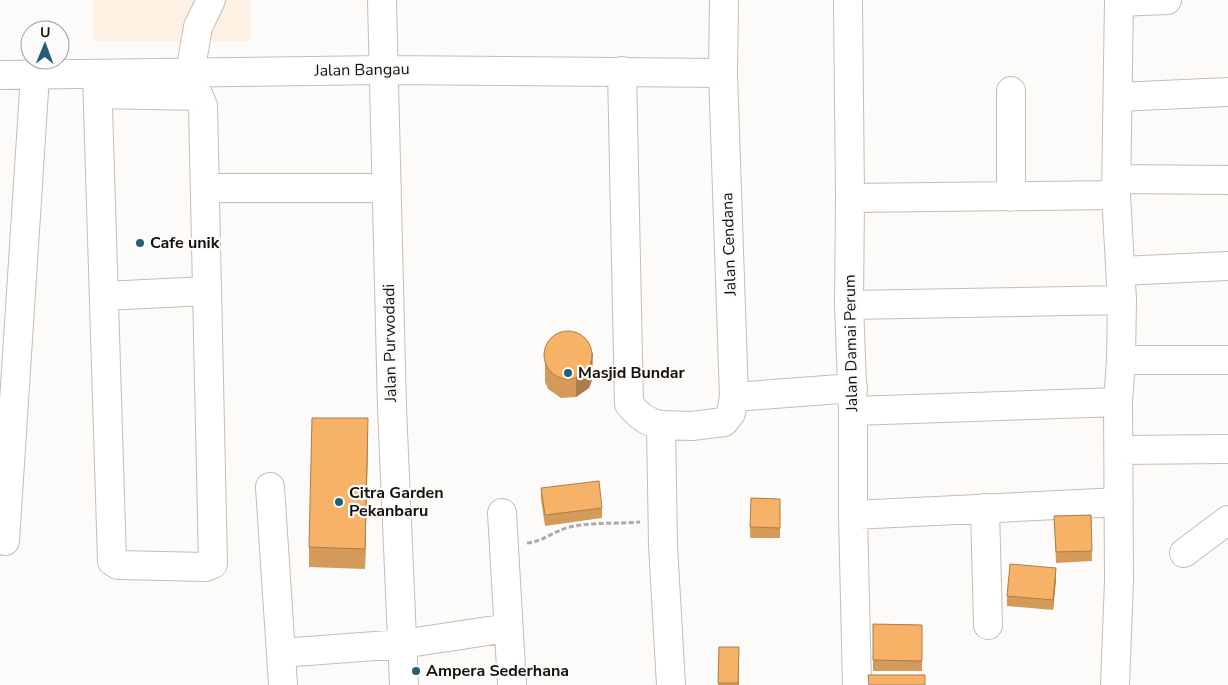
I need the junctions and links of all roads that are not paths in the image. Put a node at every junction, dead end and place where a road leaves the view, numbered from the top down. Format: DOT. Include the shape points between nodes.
graph roads {
  1 [pos="212,0"];
  2 [pos="382,0"];
  3 [pos="724,0"];
  4 [pos="848,0"];
  5 [pos="1167,0"];
  6 [pos="1119,1"];
  7 [pos="384,70"];
  8 [pos="622,71"];
  9 [pos="190,73"];
  10 [pos="723,73"];
  11 [pos="0,75"];
  12 [pos="35,75"];
  13 [pos="98,84"];
  14 [pos="1011,91"];
  15 [pos="1228,92"];
  16 [pos="1118,97"];
  17 [pos="1228,180"];
  18 [pos="1116,187"];
  19 [pos="205,188"];
  20 [pos="387,188"];
  21 [pos="1011,197"];
  22 [pos="850,198"];
  23 [pos="1228,266"];
  24 [pos="1121,271"];
  25 [pos="207,292"];
  26 [pos="104,296"];
  27 [pos="1122,300"];
  28 [pos="849,305"];
  29 [pos="1121,360"];
  30 [pos="1228,360"];
  31 [pos="734,397"];
  32 [pos="853,399"];
  33 [pos="1118,402"];
  34 [pos="661,425"];
  35 [pos="1228,449"];
  36 [pos="1119,450"];
  37 [pos="270,487"];
  38 [pos="1119,502"];
  39 [pos="985,508"];
  40 [pos="502,513"];
  41 [pos="854,515"];
  42 [pos="1228,520"];
  43 [pos="6,542"];
  44 [pos="1184,553"];
  45 [pos="988,625"];
  46 [pos="508,628"];
  47 [pos="402,644"];
  48 [pos="281,653"];
  49 [pos="283,685"];
  50 [pos="404,685"];
  51 [pos="512,685"];
  52 [pos="671,685"];
  53 [pos="857,685"];
  54 [pos="1115,685"];
  1 -- 9 [label="street" via="198,27"];
  2 -- 7 [label="street, Jalan Purwodadi"];
  3 -- 10 [label="street, Jalan Cendana"];
  4 -- 22 [label="street, Jalan Damai Perum"];
  5 -- 6 [label="street"];
  6 -- 16 [label="street"];
  7 -- 8 [label="street, Jalan Bangau"];
  7 -- 9 [label="street, Jalan Bangau"];
  7 -- 20 [label="street, Jalan Purwodadi"];
  8 -- 10 [label="street, Jalan Bangau"];
  8 -- 34 [label="street" via="628,404 637,414"];
  9 -- 13 [label="street, Jalan Bangau"];
  10 -- 31 [label="street, Jalan Cendana"];
  11 -- 12 [label="street, Jalan Bangau"];
  12 -- 13 [label="street, Jalan Bangau"];
  12 -- 43 [label="street"];
  13 -- 19 [label="street" via="199,96 204,106"];
  13 -- 26 [label="street"];
  14 -- 21 [label="street"];
  15 -- 16 [label="street"];
  16 -- 18 [label="street"];
  17 -- 18 [label="street"];
  18 -- 21 [label="street"];
  18 -- 24 [label="street"];
  19 -- 20 [label="street"];
  19 -- 25 [label="street"];
  20 -- 47 [label="street, Jalan Purwodadi"];
  21 -- 22 [label="street"];
  22 -- 28 [label="street, Jalan Damai Perum"];
  23 -- 24 [label="street"];
  24 -- 27 [label="street"];
  25 -- 26 [label="street"];
  25 -- 26 [label="street" via="212,564 206,567 118,565 112,561"];
  27 -- 28 [label="street"];
  27 -- 29 [label="street"];
  28 -- 32 [label="street, Jalan Damai Perum"];
  29 -- 30 [label="street"];
  29 -- 33 [label="street"];
  31 -- 32 [label="street"];
  31 -- 34 [label="street, Jalan Cendana" via="731,413 724,422"];
  32 -- 33 [label="street"];
  32 -- 41 [label="street, Jalan Damai Perum"];
  33 -- 36 [label="street"];
  34 -- 52 [label="street"];
  35 -- 36 [label="street"];
  36 -- 38 [label="street"];
  37 -- 48 [label="street"];
  38 -- 39 [label="street"];
  38 -- 54 [label="street"];
  39 -- 41 [label="street"];
  39 -- 45 [label="street"];
  40 -- 46 [label="street"];
  41 -- 53 [label="street, Jalan Damai Perum"];
  42 -- 44 [label="street"];
  46 -- 47 [label="street"];
  46 -- 51 [label="street"];
  47 -- 48 [label="street"];
  47 -- 50 [label="street, Jalan Purwodadi"];
  48 -- 49 [label="street"];
}
